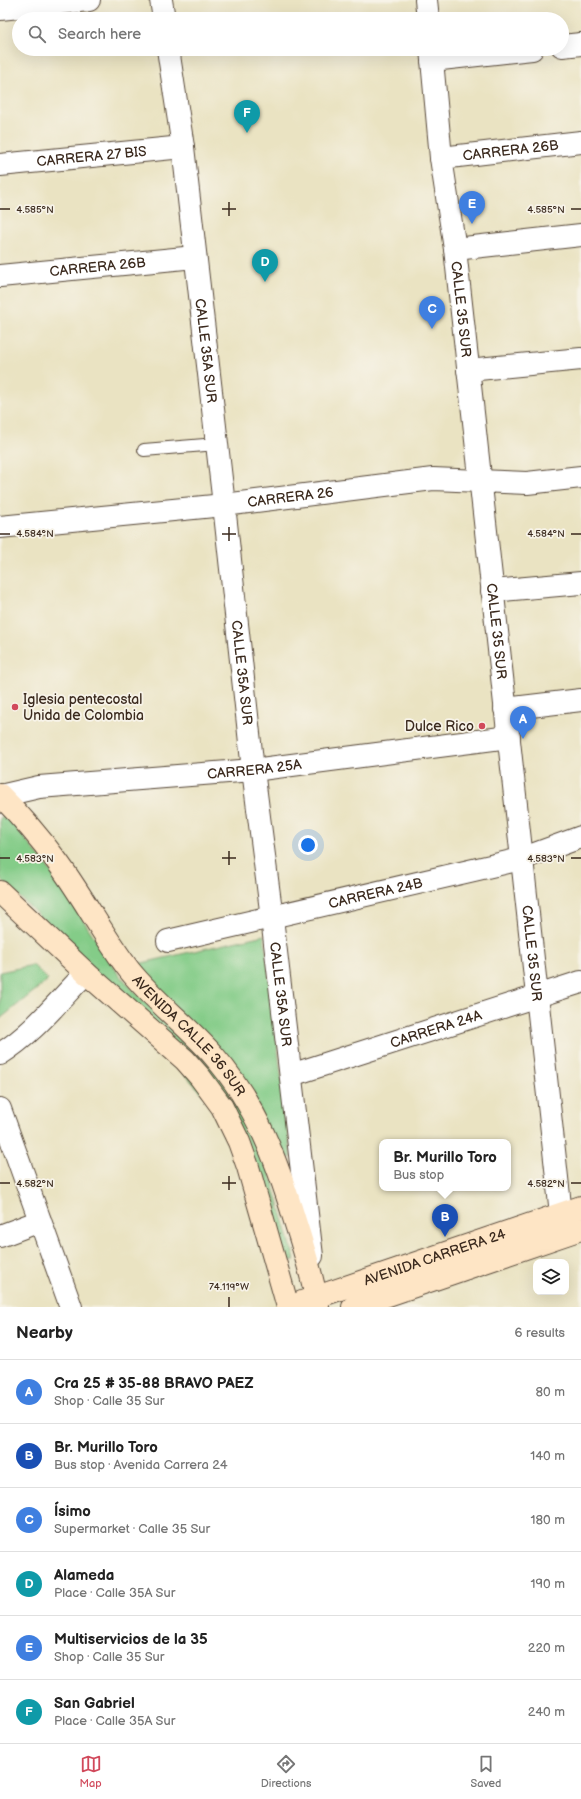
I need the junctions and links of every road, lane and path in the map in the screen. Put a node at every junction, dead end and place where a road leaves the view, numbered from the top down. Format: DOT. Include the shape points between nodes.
graph roads {
  1 [pos="88,0"];
  2 [pos="161,0"];
  3 [pos="426,0"];
  4 [pos="0,9"];
  5 [pos="163,12"];
  6 [pos="427,12"];
  7 [pos="581,44"];
  8 [pos="569,45"];
  9 [pos="169,56"];
  10 [pos="431,56"];
  11 [pos="581,142"];
  12 [pos="183,147"];
  13 [pos="441,158"];
  14 [pos="0,165"];
  15 [pos="581,235"];
  16 [pos="455,249"];
  17 [pos="195,257"];
  18 [pos="0,276"];
  19 [pos="581,359"];
  20 [pos="468,370"];
  21 [pos="217,444"];
  22 [pos="144,450"];
  23 [pos="581,477"];
  24 [pos="480,481"];
  25 [pos="224,505"];
  26 [pos="0,527"];
  27 [pos="581,583"];
  28 [pos="492,591"];
  29 [pos="581,700"];
  30 [pos="505,709"];
  31 [pos="509,737"];
  32 [pos="253,770"];
  33 [pos="0,796"];
  34 [pos="581,837"];
  35 [pos="521,859"];
  36 [pos="0,892"];
  37 [pos="272,918"];
  38 [pos="168,941"];
  39 [pos="86,973"];
  40 [pos="581,982"];
  41 [pos="536,996"];
  42 [pos="0,1054"];
  43 [pos="291,1075"];
  44 [pos="0,1109"];
  45 [pos="581,1207"];
  46 [pos="560,1214"];
  47 [pos="40,1221"];
  48 [pos="581,1229"];
  49 [pos="0,1236"];
  50 [pos="317,1302"];
  51 [pos="71,1307"];
  52 [pos="288,1307"];
  53 [pos="354,1307"];
  1 -- 4 [label="street"];
  2 -- 5 [label="street"];
  3 -- 6 [label="street"];
  7 -- 8 [label="street"];
  9 -- 12 [label="street, CALLE 35A SUR"];
  10 -- 13 [label="street, CALLE 35 SUR"];
  11 -- 13 [label="street, CARRERA 26B"];
  12 -- 14 [label="street, CARRERA 27 BIS"];
  12 -- 17 [label="street, CALLE 35A SUR"];
  13 -- 16 [label="street, CALLE 35 SUR"];
  15 -- 16 [label="street"];
  16 -- 20 [label="street, CALLE 35 SUR"];
  17 -- 18 [label="street, CARRERA 26B"];
  17 -- 21 [label="street, CALLE 35A SUR"];
  19 -- 20 [label="street"];
  20 -- 24 [label="street, CALLE 35 SUR"];
  21 -- 22 [label="lane"];
  21 -- 25 [label="street, CALLE 35A SUR"];
  23 -- 24 [label="street, CARRERA 26" via="527,483"];
  24 -- 25 [label="street, CARRERA 26" via="434,479"];
  24 -- 28 [label="street, CALLE 35 SUR"];
  25 -- 26 [label="street, CARRERA 26"];
  25 -- 32 [label="street, CALLE 35A SUR"];
  27 -- 28 [label="street"];
  28 -- 30 [label="street, CALLE 35 SUR"];
  29 -- 30 [label="street"];
  30 -- 31 [label="street, CALLE 35 SUR"];
  31 -- 32 [label="street, CARRERA 25A"];
  31 -- 35 [label="street, CALLE 35 SUR"];
  32 -- 33 [label="street, CARRERA 25A" via="39,787"];
  32 -- 37 [label="street, CALLE 35A SUR"];
  33 -- 50 [label="main road, AVENIDA CALLE 36 SUR" via="57,860 130,971 148,992 215,1056 253,1111 281,1178 305,1252"];
  34 -- 35 [label="street, CARRERA 24B"];
  35 -- 37 [label="street, CARRERA 24B"];
  35 -- 41 [label="street, CALLE 35 SUR"];
  36 -- 39 [label="main road, AVENIDA CALLE 36 SUR"];
  37 -- 38 [label="street, CARRERA 24B"];
  37 -- 43 [label="street, CALLE 35A SUR"];
  39 -- 42 [label="street" via="34,1026"];
  39 -- 52 [label="main road, AVENIDA CALLE 36 SUR" via="185,1060 222,1107 248,1167"];
  40 -- 41 [label="street, CARRERA 24A"];
  41 -- 43 [label="street, CARRERA 24A"];
  41 -- 46 [label="street, CALLE 35 SUR"];
  43 -- 50 [label="street, CALLE 35A SUR"];
  44 -- 47 [label="street"];
  45 -- 46 [label="main road, AVENIDA CARRERA 24"];
  46 -- 50 [label="main road, AVENIDA CARRERA 24"];
  47 -- 49 [label="street"];
  47 -- 51 [label="street"];
  48 -- 53 [label="main road, AVENIDA CARRERA 24"];
  50 -- 52 [label="main road, AVENIDA CARRERA 24"];
}
